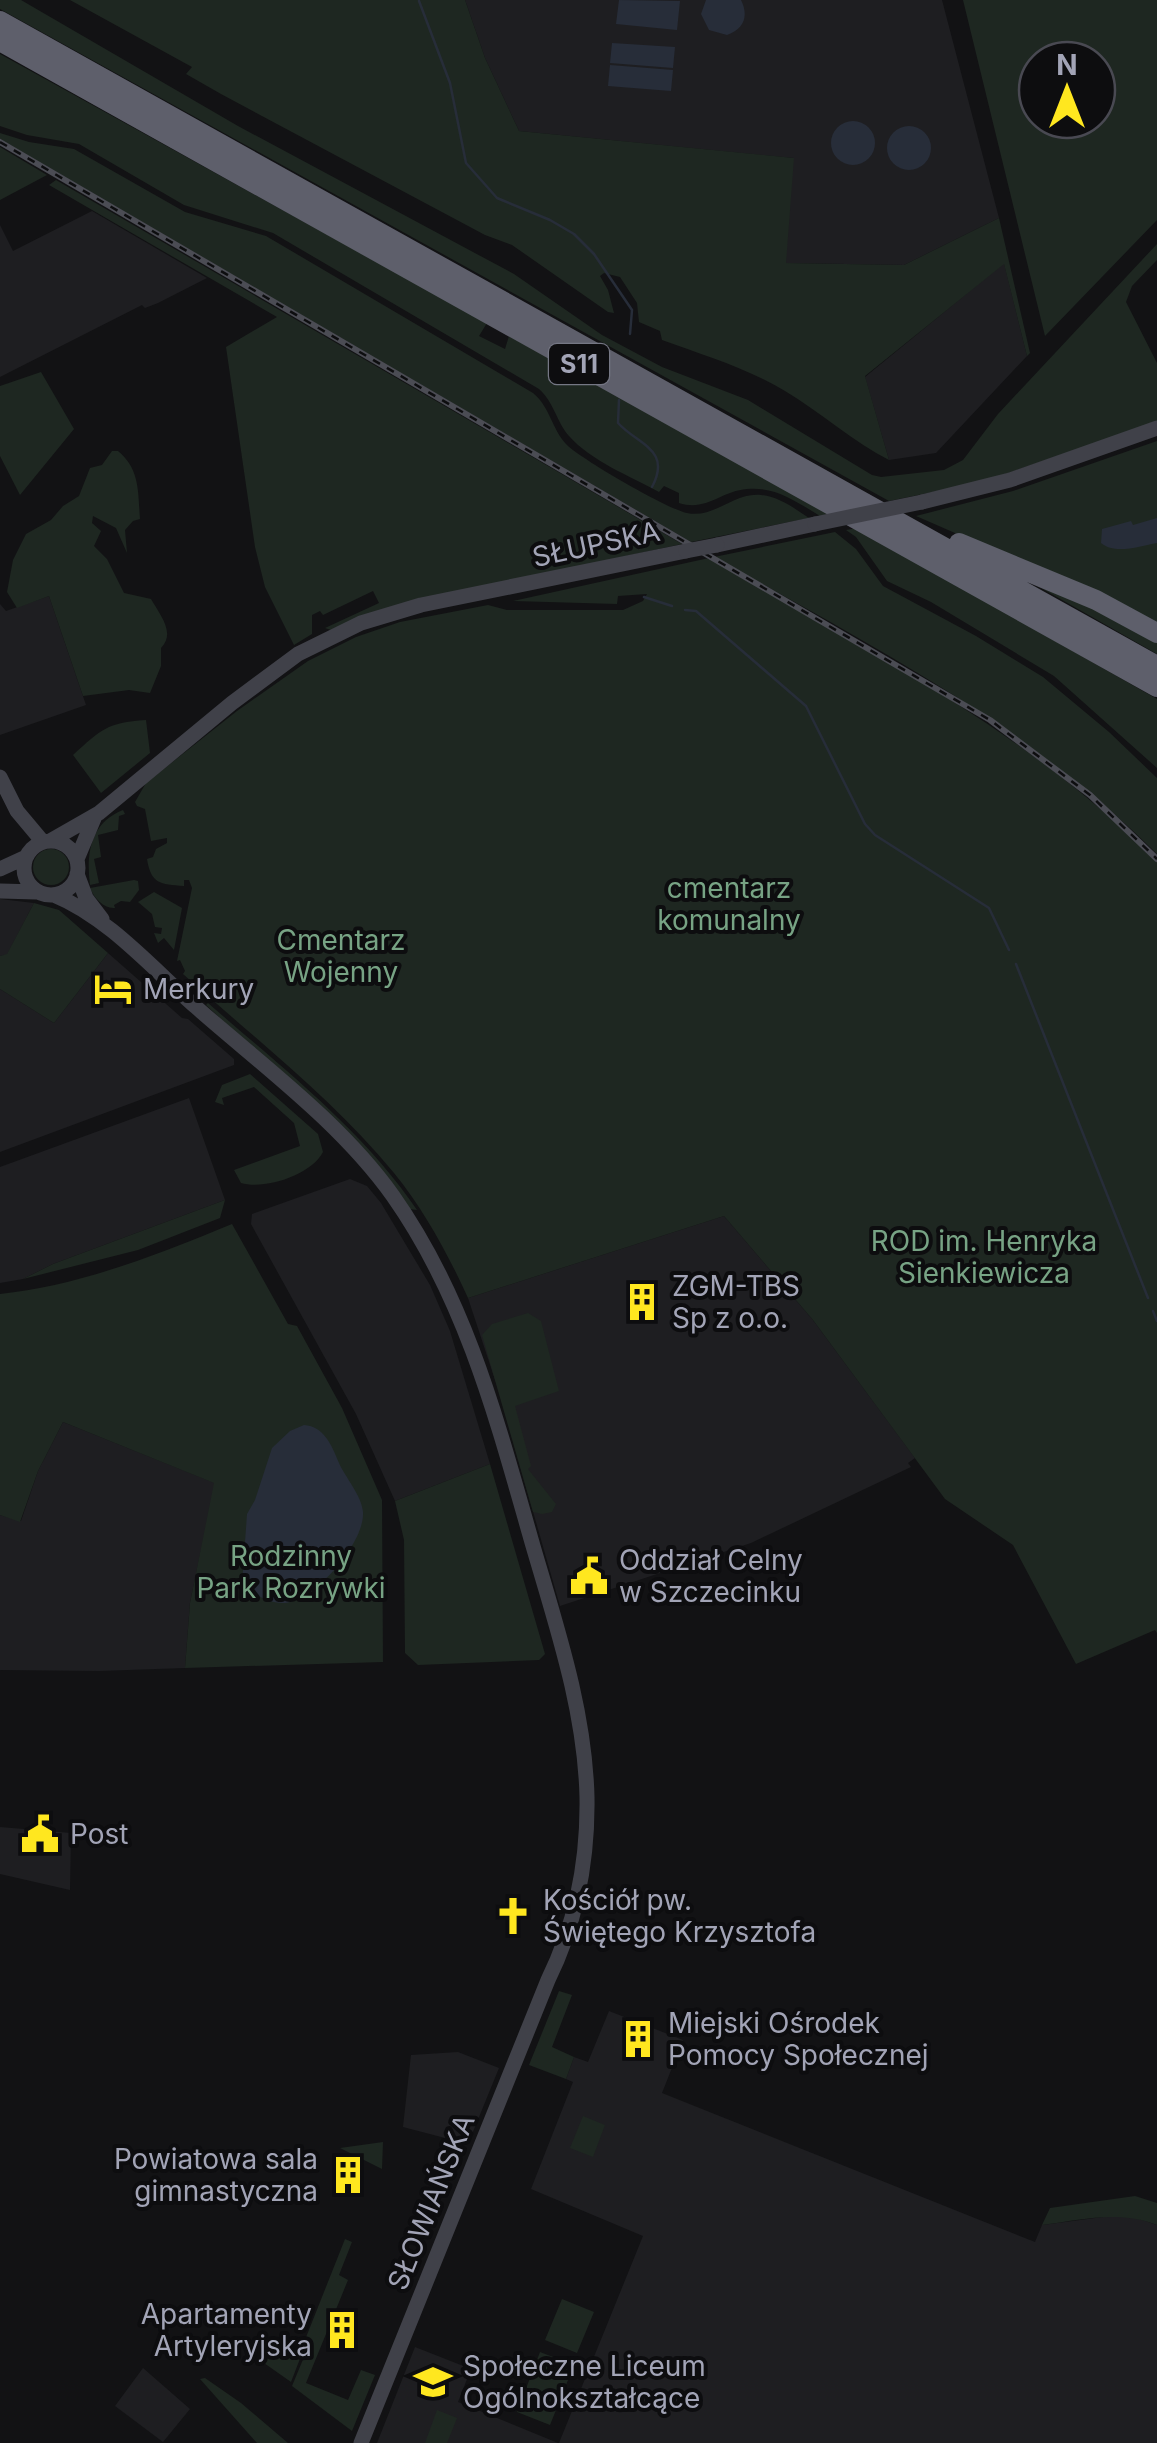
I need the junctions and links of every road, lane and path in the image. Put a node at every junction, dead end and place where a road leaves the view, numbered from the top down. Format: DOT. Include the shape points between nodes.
graph roads {
  1 [pos="0,21"];
  2 [pos="0,42"];
  3 [pos="1157,428"];
  4 [pos="902,522"];
  5 [pos="1157,632"];
  6 [pos="1157,666"];
  7 [pos="1157,687"];
  8 [pos="0,777"];
  9 [pos="17,811"];
  10 [pos="96,814"];
  11 [pos="46,841"];
  12 [pos="27,855"];
  13 [pos="77,866"];
  14 [pos="0,869"];
  15 [pos="0,890"];
  16 [pos="46,894"];
  17 [pos="114,934"];
  18 [pos="361,2443"];
  1 -- 4 [label="highway, S11"];
  2 -- 7 [label="highway, S11"];
  3 -- 10 [label="street, SŁUPSKA, bridge" via="922,502 378,616 272,672"];
  4 -- 5 [label="highway" via="1033,572"];
  4 -- 6 [label="highway, S11"];
  8 -- 9 [label="street"];
  9 -- 11 [label="street"];
  9 -- 12 [label="street"];
  10 -- 11 [label="street, SŁUPSKA"];
  10 -- 13 [label="street, SŁUPSKA"];
  11 -- 12 [label="street"];
  11 -- 13 [label="street" via="64,844"];
  12 -- 14 [label="street"];
  12 -- 16 [label="street" via="25,878"];
  13 -- 16 [label="street" via="71,886"];
  13 -- 17 [label="street" via="86,898"];
  15 -- 16 [label="street"];
  16 -- 17 [label="street"];
  17 -- 18 [label="street, SŁOWIAŃSKA" via="364,1162 414,1226 464,1327 490,1400 582,1747 585,1842 565,1946"];
}
